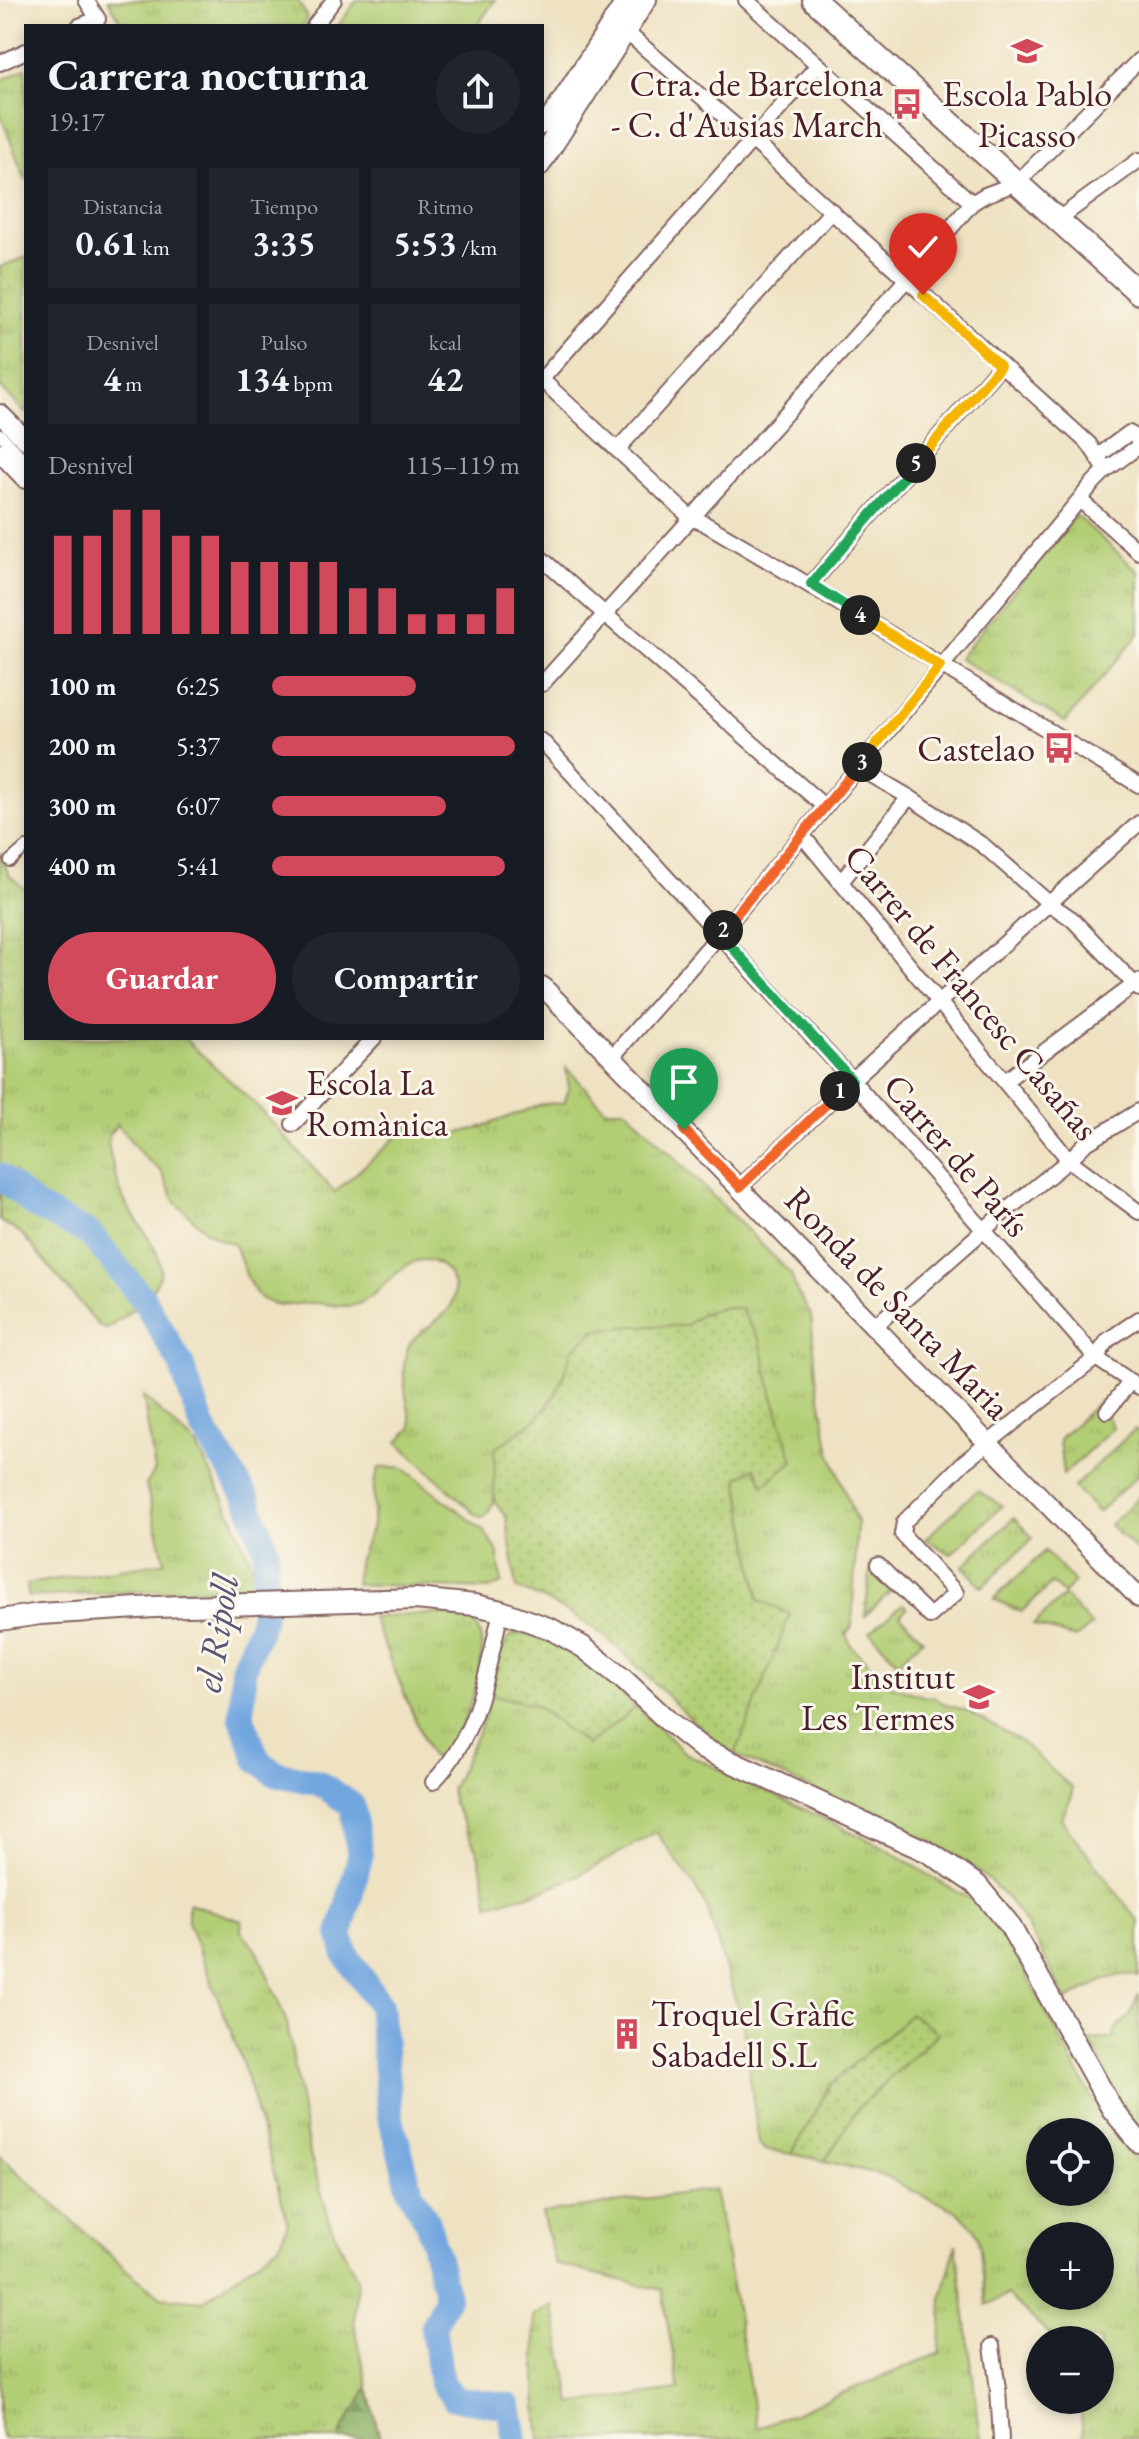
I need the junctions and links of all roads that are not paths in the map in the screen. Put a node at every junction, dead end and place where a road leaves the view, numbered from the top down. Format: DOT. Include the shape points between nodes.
graph roads {
  1 [pos="86,0"];
  2 [pos="334,0"];
  3 [pos="624,0"];
  4 [pos="636,0"];
  5 [pos="649,0"];
  6 [pos="746,0"];
  7 [pos="814,0"];
  8 [pos="84,24"];
  9 [pos="316,24"];
  10 [pos="619,27"];
  11 [pos="24,52"];
  12 [pos="1139,60"];
  13 [pos="0,63"];
  14 [pos="818,65"];
  15 [pos="544,124"];
  16 [pos="751,141"];
  17 [pos="544,145"];
  18 [pos="1139,160"];
  19 [pos="544,163"];
  20 [pos="1017,183"];
  21 [pos="972,203"];
  22 [pos="832,211"];
  23 [pos="1057,220"];
  24 [pos="907,279"];
  25 [pos="1139,293"];
  26 [pos="1000,366"];
  27 [pos="544,377"];
  28 [pos="544,381"];
  29 [pos="0,414"];
  30 [pos="0,434"];
  31 [pos="24,438"];
  32 [pos="1139,439"];
  33 [pos="1139,446"];
  34 [pos="617,450"];
  35 [pos="0,452"];
  36 [pos="1098,456"];
  37 [pos="24,459"];
  38 [pos="1106,470"];
  39 [pos="24,477"];
  40 [pos="1080,500"];
  41 [pos="692,519"];
  42 [pos="1139,552"];
  43 [pos="544,561"];
  44 [pos="811,584"];
  45 [pos="604,614"];
  46 [pos="940,666"];
  47 [pos="544,682"];
  48 [pos="544,743"];
  49 [pos="856,770"];
  50 [pos="1139,785"];
  51 [pos="909,797"];
  52 [pos="825,807"];
  53 [pos="1139,823"];
  54 [pos="802,835"];
  55 [pos="24,849"];
  56 [pos="10,861"];
  57 [pos="841,882"];
  58 [pos="1050,904"];
  59 [pos="720,934"];
  60 [pos="1138,985"];
  61 [pos="544,988"];
  62 [pos="939,1001"];
  63 [pos="372,1040"];
  64 [pos="612,1057"];
  65 [pos="852,1080"];
  66 [pos="1005,1081"];
  67 [pos="1139,1111"];
  68 [pos="293,1124"];
  69 [pos="1069,1160"];
  70 [pos="740,1187"];
  71 [pos="1139,1212"];
  72 [pos="983,1231"];
  73 [pos="1139,1319"];
  74 [pos="875,1326"];
  75 [pos="1096,1358"];
  76 [pos="1135,1384"];
  77 [pos="1107,1411"];
  78 [pos="990,1444"];
  79 [pos="878,1565"];
  80 [pos="1139,1598"];
  81 [pos="501,1611"];
  82 [pos="0,1620"];
  83 [pos="433,1782"];
  84 [pos="1139,2142"];
  85 [pos="992,2346"];
  86 [pos="1001,2439"];
  1 -- 8 [label="street" via="98,19"];
  2 -- 9 [label="street"];
  3 -- 10 [label="street"];
  4 -- 10 [label="street"];
  5 -- 10 [label="street"];
  6 -- 14 [label="street"];
  7 -- 20 [label="main road"];
  10 -- 15 [label="street"];
  10 -- 16 [label="street"];
  10 -- 17 [label="street"];
  10 -- 19 [label="street"];
  11 -- 13 [label="street"];
  12 -- 20 [label="street"];
  14 -- 16 [label="street"];
  14 -- 21 [label="street"];
  16 -- 22 [label="street"];
  16 -- 27 [label="street"];
  18 -- 23 [label="street"];
  20 -- 21 [label="street"];
  20 -- 23 [label="main road"];
  21 -- 24 [label="street"];
  22 -- 24 [label="street"];
  22 -- 34 [label="street"];
  23 -- 25 [label="main road"];
  24 -- 26 [label="street"];
  24 -- 41 [label="street"];
  26 -- 36 [label="street"];
  26 -- 44 [label="street"];
  28 -- 34 [label="street"];
  29 -- 31 [label="street"];
  30 -- 37 [label="street"];
  32 -- 36 [label="street" via="1129,433"];
  33 -- 38 [label="street"];
  34 -- 41 [label="street"];
  35 -- 39 [label="street"];
  36 -- 38 [label="street"];
  38 -- 40 [label="street"];
  40 -- 42 [label="street"];
  40 -- 46 [label="street"];
  41 -- 44 [label="street"];
  41 -- 45 [label="street"];
  43 -- 45 [label="street"];
  44 -- 46 [label="street"];
  45 -- 47 [label="street"];
  45 -- 52 [label="street"];
  46 -- 49 [label="street"];
  46 -- 50 [label="street"];
  48 -- 59 [label="street, Carrer de París"];
  49 -- 51 [label="street"];
  49 -- 52 [label="street"];
  51 -- 57 [label="street"];
  51 -- 58 [label="street" via="984,846"];
  52 -- 54 [label="street"];
  53 -- 58 [label="street"];
  54 -- 57 [label="street, Carrer de Francesc Casañas"];
  54 -- 59 [label="street"];
  55 -- 56 [label="street"];
  57 -- 62 [label="street, Carrer de Francesc Casañas"];
  58 -- 60 [label="street"];
  58 -- 62 [label="street"];
  59 -- 64 [label="street"];
  59 -- 65 [label="street, Carrer de París"];
  60 -- 66 [label="street"];
  61 -- 64 [label="street, Ronda de Santa Maria"];
  62 -- 65 [label="street"];
  62 -- 66 [label="street, Carrer de Francesc Casañas"];
  63 -- 68 [label="street"];
  64 -- 70 [label="street, Ronda de Santa Maria"];
  65 -- 70 [label="street"];
  65 -- 72 [label="street, Carrer de París"];
  66 -- 69 [label="street, Carrer de Francesc Casañas"];
  67 -- 69 [label="street"];
  69 -- 71 [label="street, Carrer de Francesc Casañas"];
  69 -- 72 [label="street"];
  70 -- 74 [label="street, Ronda de Santa Maria"];
  72 -- 74 [label="street"];
  72 -- 75 [label="street, Carrer de París"];
  73 -- 75 [label="street" via="1108,1340"];
  74 -- 78 [label="street, Ronda de Santa Maria"];
  75 -- 76 [label="street, Carrer de París"];
  75 -- 78 [label="street"];
  76 -- 77 [label="street"];
  78 -- 79 [label="street" via="964,1462 904,1522 902,1534 956,1593 930,1616"];
  78 -- 80 [label="street, Ronda de Santa Maria"];
  81 -- 82 [label="main road" via="416,1599 155,1607"];
  81 -- 83 [label="street" via="474,1719 457,1754"];
  81 -- 84 [label="main road" via="583,1647 703,1749 930,1853 977,1885 1009,1924 1112,2109"];
  85 -- 86 [label="street"];
}
